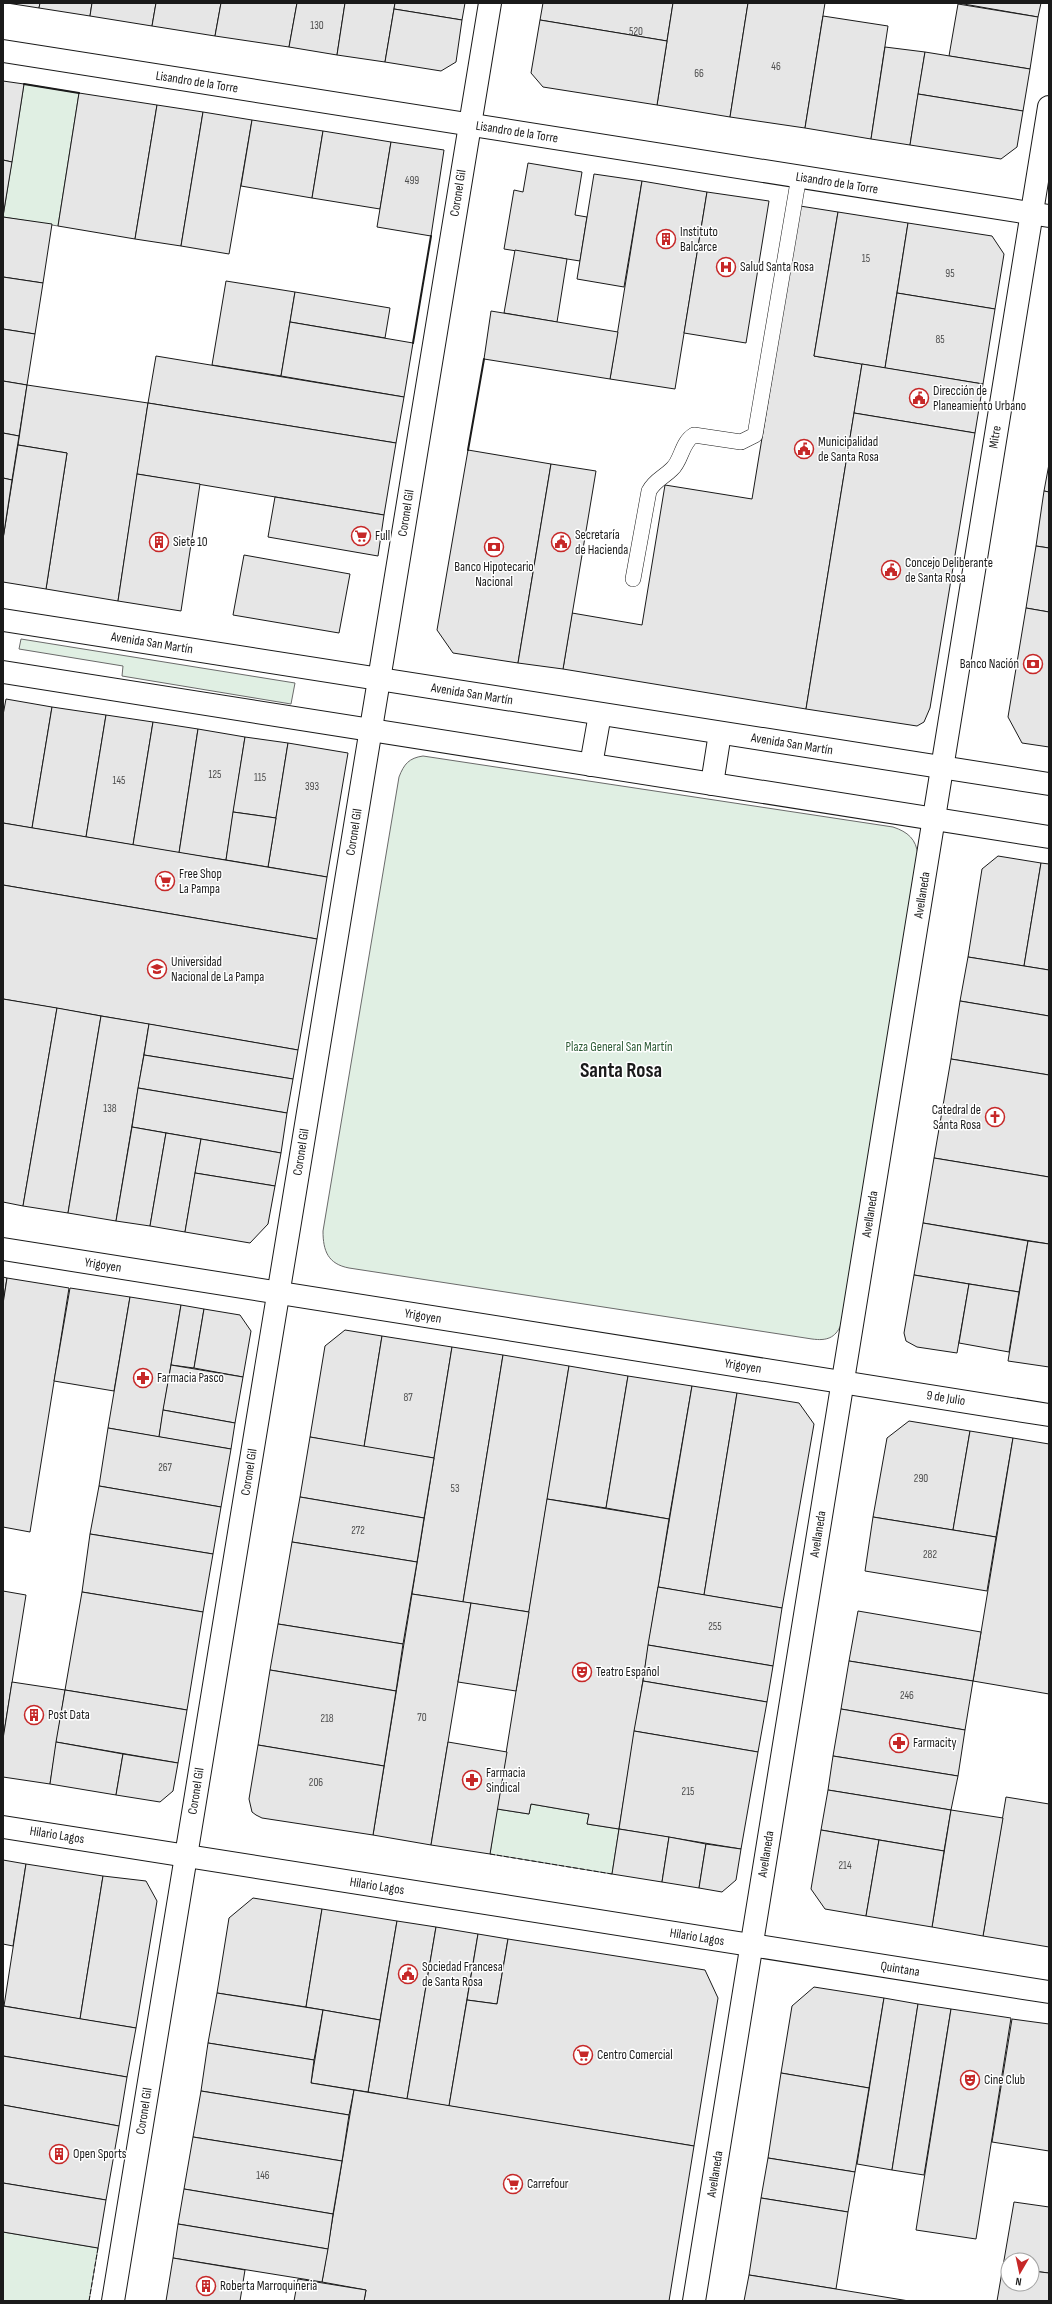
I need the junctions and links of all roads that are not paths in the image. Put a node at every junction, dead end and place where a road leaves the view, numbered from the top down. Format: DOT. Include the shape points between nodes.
graph roads {
  1 [pos="490,3"];
  2 [pos="3,52"];
  3 [pos="1049,106"];
  4 [pos="469,125"];
  5 [pos="799,176"];
  6 [pos="1040,215"];
  7 [pos="633,579"];
  8 [pos="3,620"];
  9 [pos="3,672"];
  10 [pos="378,679"];
  11 [pos="600,714"];
  12 [pos="370,730"];
  13 [pos="720,733"];
  14 [pos="592,765"];
  15 [pos="942,768"];
  16 [pos="712,784"];
  17 [pos="1049,784"];
  18 [pos="934,819"];
  19 [pos="1049,837"];
  20 [pos="3,1249"];
  21 [pos="278,1293"];
  22 [pos="843,1382"];
  23 [pos="1049,1415"];
  24 [pos="3,1827"];
  25 [pos="185,1856"];
  26 [pos="752,1945"];
  27 [pos="1049,1992"];
  28 [pos="113,2301"];
  29 [pos="694,2301"];
  1 -- 4 [label="street, Coronel Gil"];
  2 -- 4 [label="street, Lisandro de la Torre"];
  3 -- 6 [label="street, Mitre"];
  4 -- 5 [label="street, Lisandro de la Torre"];
  4 -- 10 [label="street, Coronel Gil"];
  5 -- 6 [label="street, Lisandro de la Torre"];
  5 -- 7 [label="lane" via="755,435 741,442 694,435 686,440 673,469 654,482 649,491"];
  6 -- 15 [label="street, Mitre"];
  8 -- 10 [label="street, Avenida San Martín"];
  9 -- 12 [label="street"];
  10 -- 11 [label="street, Avenida San Martín"];
  10 -- 12 [label="street, Coronel Gil"];
  11 -- 13 [label="street, Avenida San Martín"];
  11 -- 14 [label="street"];
  12 -- 14 [label="street"];
  12 -- 21 [label="street, Coronel Gil"];
  13 -- 15 [label="street, Avenida San Martín"];
  13 -- 16 [label="street"];
  14 -- 16 [label="street"];
  15 -- 17 [label="street, Avenida San Martín"];
  15 -- 18 [label="street, Avellaneda"];
  16 -- 18 [label="street"];
  18 -- 19 [label="street"];
  18 -- 22 [label="street, Avellaneda"];
  20 -- 21 [label="street, Yrigoyen"];
  21 -- 22 [label="street, Yrigoyen"];
  21 -- 25 [label="street, Coronel Gil"];
  22 -- 23 [label="street, 9 de Julio"];
  22 -- 26 [label="street, Avellaneda"];
  24 -- 25 [label="street, Hilario Lagos"];
  25 -- 26 [label="street, Hilario Lagos"];
  25 -- 28 [label="street, Coronel Gil"];
  26 -- 27 [label="street, Quintana"];
  26 -- 29 [label="street, Avellaneda"];
}
